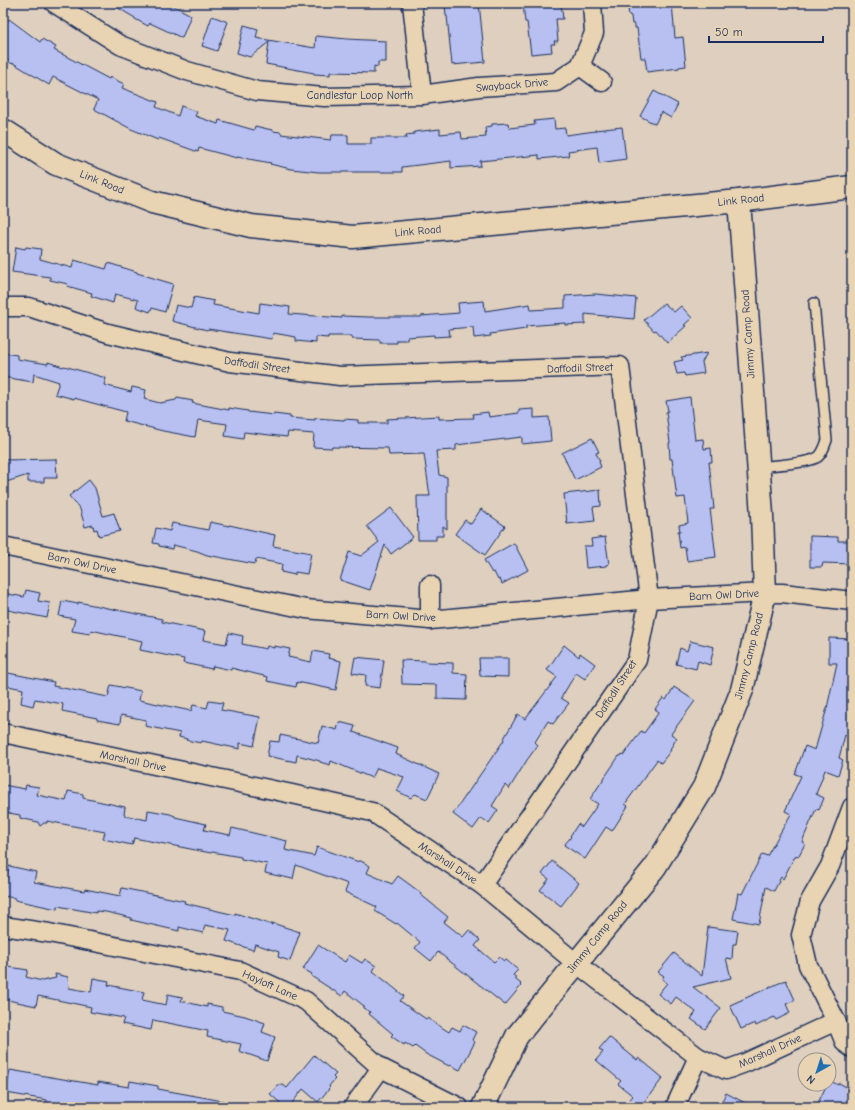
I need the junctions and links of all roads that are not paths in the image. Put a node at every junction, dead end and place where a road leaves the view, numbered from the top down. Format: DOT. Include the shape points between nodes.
graph roads {
  1 [pos="54,3"];
  2 [pos="412,3"];
  3 [pos="592,3"];
  4 [pos="580,66"];
  5 [pos="602,82"];
  6 [pos="422,95"];
  7 [pos="3,130"];
  8 [pos="852,187"];
  9 [pos="739,201"];
  10 [pos="814,304"];
  11 [pos="3,307"];
  12 [pos="758,467"];
  13 [pos="3,546"];
  14 [pos="430,585"];
  15 [pos="765,593"];
  16 [pos="649,599"];
  17 [pos="852,601"];
  18 [pos="430,620"];
  19 [pos="3,733"];
  20 [pos="852,807"];
  21 [pos="482,885"];
  22 [pos="3,926"];
  23 [pos="576,963"];
  24 [pos="836,1021"];
  25 [pos="852,1048"];
  26 [pos="698,1057"];
  27 [pos="381,1068"];
  28 [pos="353,1107"];
  29 [pos="459,1107"];
  30 [pos="482,1107"];
  31 [pos="674,1107"];
  1 -- 6 [label="street, Candlestar Loop North" via="120,45 187,71 257,91 324,97"];
  2 -- 6 [label="street"];
  3 -- 4 [label="street" via="594,33"];
  4 -- 5 [label="street"];
  4 -- 6 [label="street, Swayback Drive" via="556,82 479,87"];
  7 -- 9 [label="street, Link Road" via="56,164 152,202 251,226 353,237"];
  8 -- 9 [label="street, Link Road"];
  9 -- 12 [label="street, Jimmy Camp Road"];
  10 -- 12 [label="lane" via="827,440 824,449 819,457 809,462"];
  11 -- 16 [label="street, Daffodil Street" via="29,307 108,333 230,362 340,376 620,366"];
  12 -- 15 [label="street, Jimmy Camp Road"];
  13 -- 18 [label="street, Barn Owl Drive" via="306,609"];
  14 -- 18 [label="street"];
  15 -- 16 [label="street, Barn Owl Drive"];
  15 -- 17 [label="street, Barn Owl Drive"];
  15 -- 23 [label="street, Jimmy Camp Road" via="742,690 704,788 655,868"];
  16 -- 18 [label="street, Barn Owl Drive"];
  16 -- 21 [label="street, Daffodil Street" via="637,660"];
  19 -- 21 [label="street, Marshall Drive" via="372,812"];
  20 -- 24 [label="street" via="830,866 810,901 801,935 808,965"];
  21 -- 23 [label="street, Marshall Drive"];
  22 -- 27 [label="street, Hayloft Lane" via="240,971 306,1001"];
  23 -- 26 [label="street, Marshall Drive"];
  23 -- 30 [label="street, Jimmy Camp Road" via="517,1036"];
  24 -- 25 [label="street" via="845,1043"];
  24 -- 26 [label="street, Marshall Drive" via="726,1070"];
  26 -- 31 [label="street"];
  27 -- 28 [label="street"];
  27 -- 29 [label="street, Hayloft Lane"];
}
